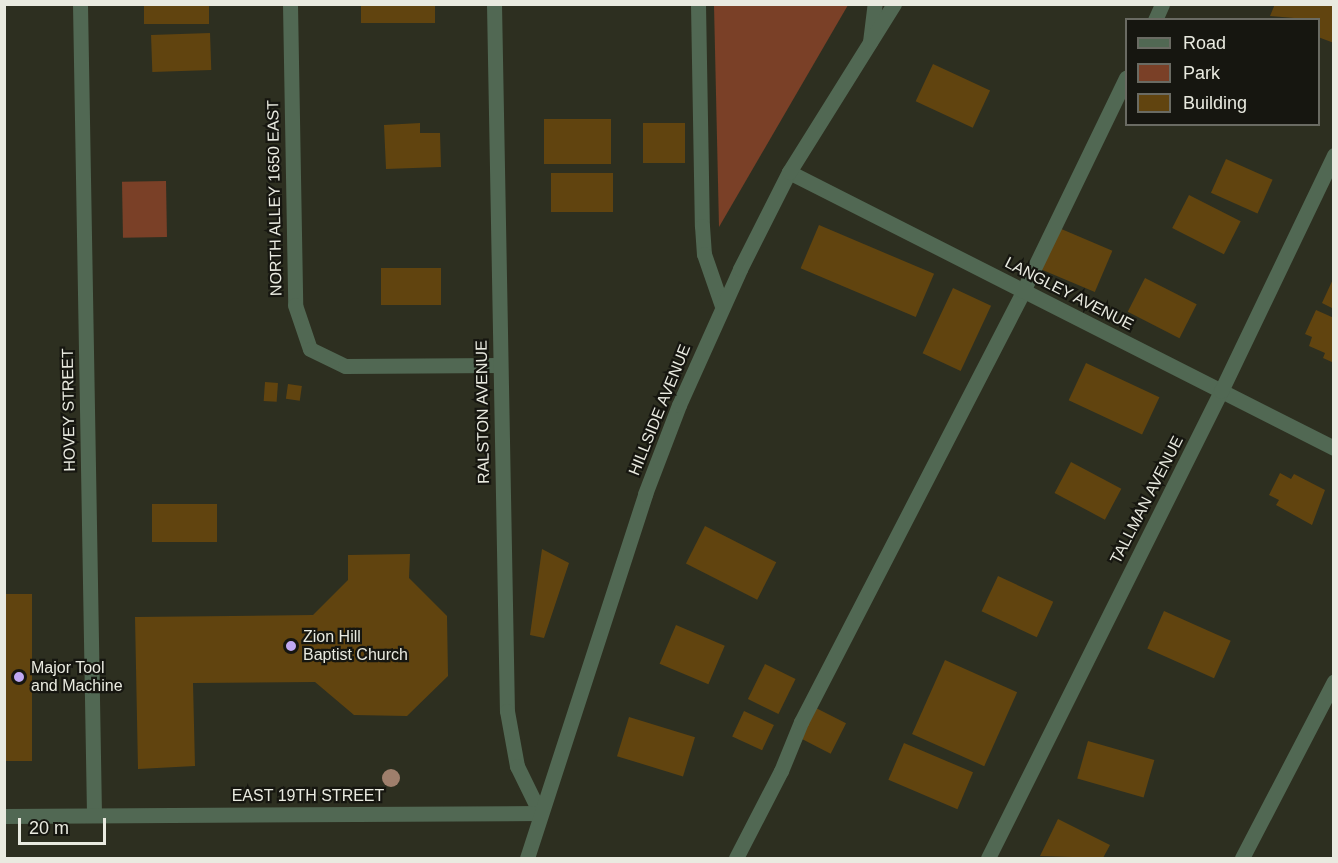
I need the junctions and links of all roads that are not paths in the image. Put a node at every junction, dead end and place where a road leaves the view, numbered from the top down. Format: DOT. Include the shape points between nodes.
graph roads {
  1 [pos="80,4"];
  2 [pos="290,4"];
  3 [pos="494,4"];
  4 [pos="698,4"];
  5 [pos="875,4"];
  6 [pos="894,4"];
  7 [pos="1162,4"];
  8 [pos="1156,18"];
  9 [pos="870,42"];
  10 [pos="1125,80"];
  11 [pos="1334,155"];
  12 [pos="789,172"];
  13 [pos="1023,291"];
  14 [pos="722,306"];
  15 [pos="500,365"];
  16 [pos="1221,391"];
  17 [pos="1334,448"];
  18 [pos="1334,681"];
  19 [pos="540,813"];
  20 [pos="4,816"];
  21 [pos="94,816"];
  22 [pos="527,858"];
  23 [pos="736,858"];
  24 [pos="988,858"];
  25 [pos="1242,858"];
  1 -- 21 [label="street, HOVEY STREET"];
  2 -- 15 [label="street, NORTH ALLEY 1650 EAST" via="295,305 310,348 345,366"];
  3 -- 15 [label="street, RALSTON AVENUE"];
  4 -- 14 [label="street" via="704,254"];
  5 -- 9 [label="street"];
  6 -- 9 [label="street, HILLSIDE AVENUE"];
  7 -- 8 [label="street"];
  9 -- 12 [label="street, HILLSIDE AVENUE"];
  10 -- 13 [label="street"];
  11 -- 16 [label="street, TALLMAN AVENUE"];
  12 -- 13 [label="street, LANGLEY AVENUE"];
  12 -- 14 [label="street, HILLSIDE AVENUE"];
  13 -- 16 [label="street, LANGLEY AVENUE"];
  13 -- 23 [label="street" via="801,722 781,771"];
  14 -- 19 [label="street, HILLSIDE AVENUE" via="645,494"];
  15 -- 19 [label="street, RALSTON AVENUE" via="508,722 520,777"];
  16 -- 17 [label="street, LANGLEY AVENUE"];
  16 -- 24 [label="street, TALLMAN AVENUE"];
  18 -- 25 [label="street"];
  19 -- 21 [label="street, EAST 19TH STREET"];
  19 -- 22 [label="street, HILLSIDE AVENUE"];
  20 -- 21 [label="street, EAST 19TH STREET"];
}
